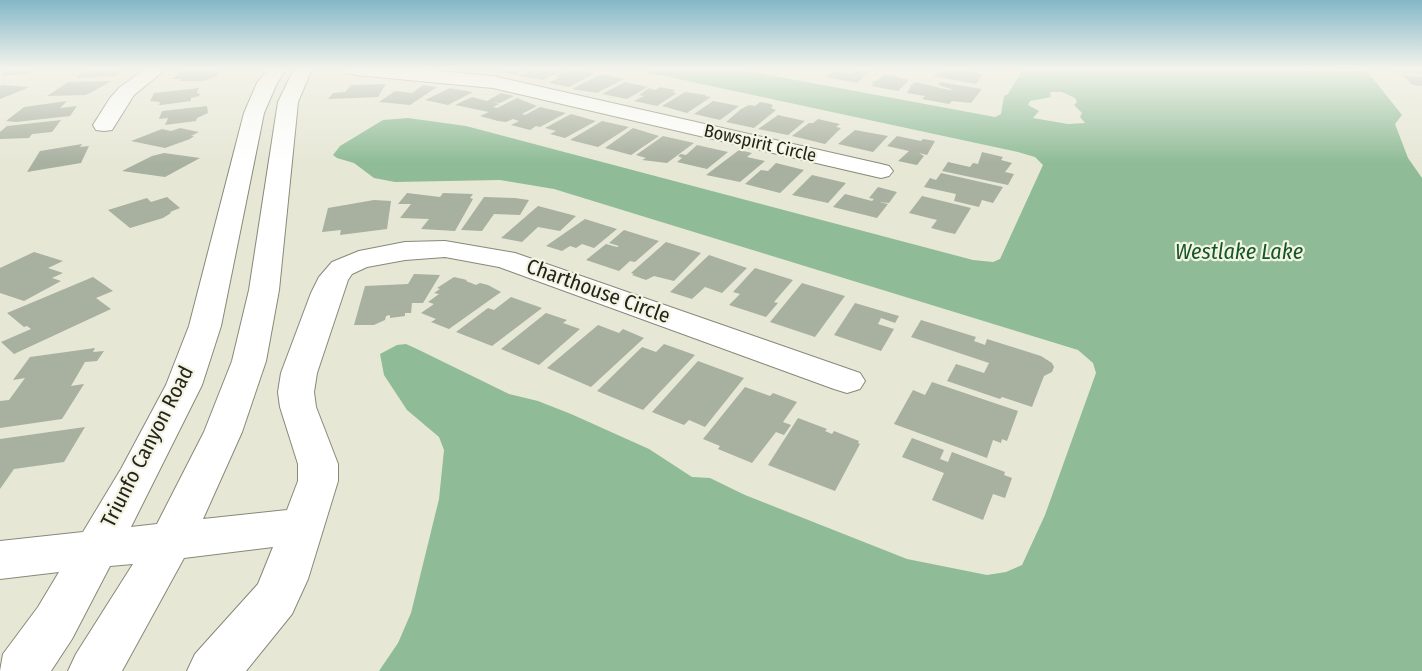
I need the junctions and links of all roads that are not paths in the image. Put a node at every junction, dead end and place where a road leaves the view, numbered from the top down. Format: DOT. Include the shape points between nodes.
graph roads {
  1 [pos="120,100"];
  2 [pos="259,100"];
  3 [pos="289,100"];
  4 [pos="573,100"];
  5 [pos="104,125"];
  6 [pos="881,171"];
  7 [pos="847,381"];
  8 [pos="303,526"];
  9 [pos="169,542"];
  10 [pos="96,550"];
  11 [pos="0,560"];
  12 [pos="21,671"];
  13 [pos="94,671"];
  14 [pos="213,671"];
  1 -- 5 [label="street"];
  2 -- 10 [label="street, Triunfo Canyon Road" via="205,326 184,385"];
  3 -- 9 [label="street" via="264,291 249,361 223,432"];
  4 -- 6 [label="street, Bowspirit Circle"];
  7 -- 8 [label="street, Charthouse Circle" via="505,259 445,249 376,255 342,268 326,293 299,373 298,407 318,464 318,481"];
  8 -- 9 [label="street"];
  8 -- 14 [label="street" via="275,599"];
  9 -- 10 [label="street"];
  9 -- 13 [label="street"];
  10 -- 11 [label="street"];
  10 -- 12 [label="street, Triunfo Canyon Road" via="55,623"];
}
